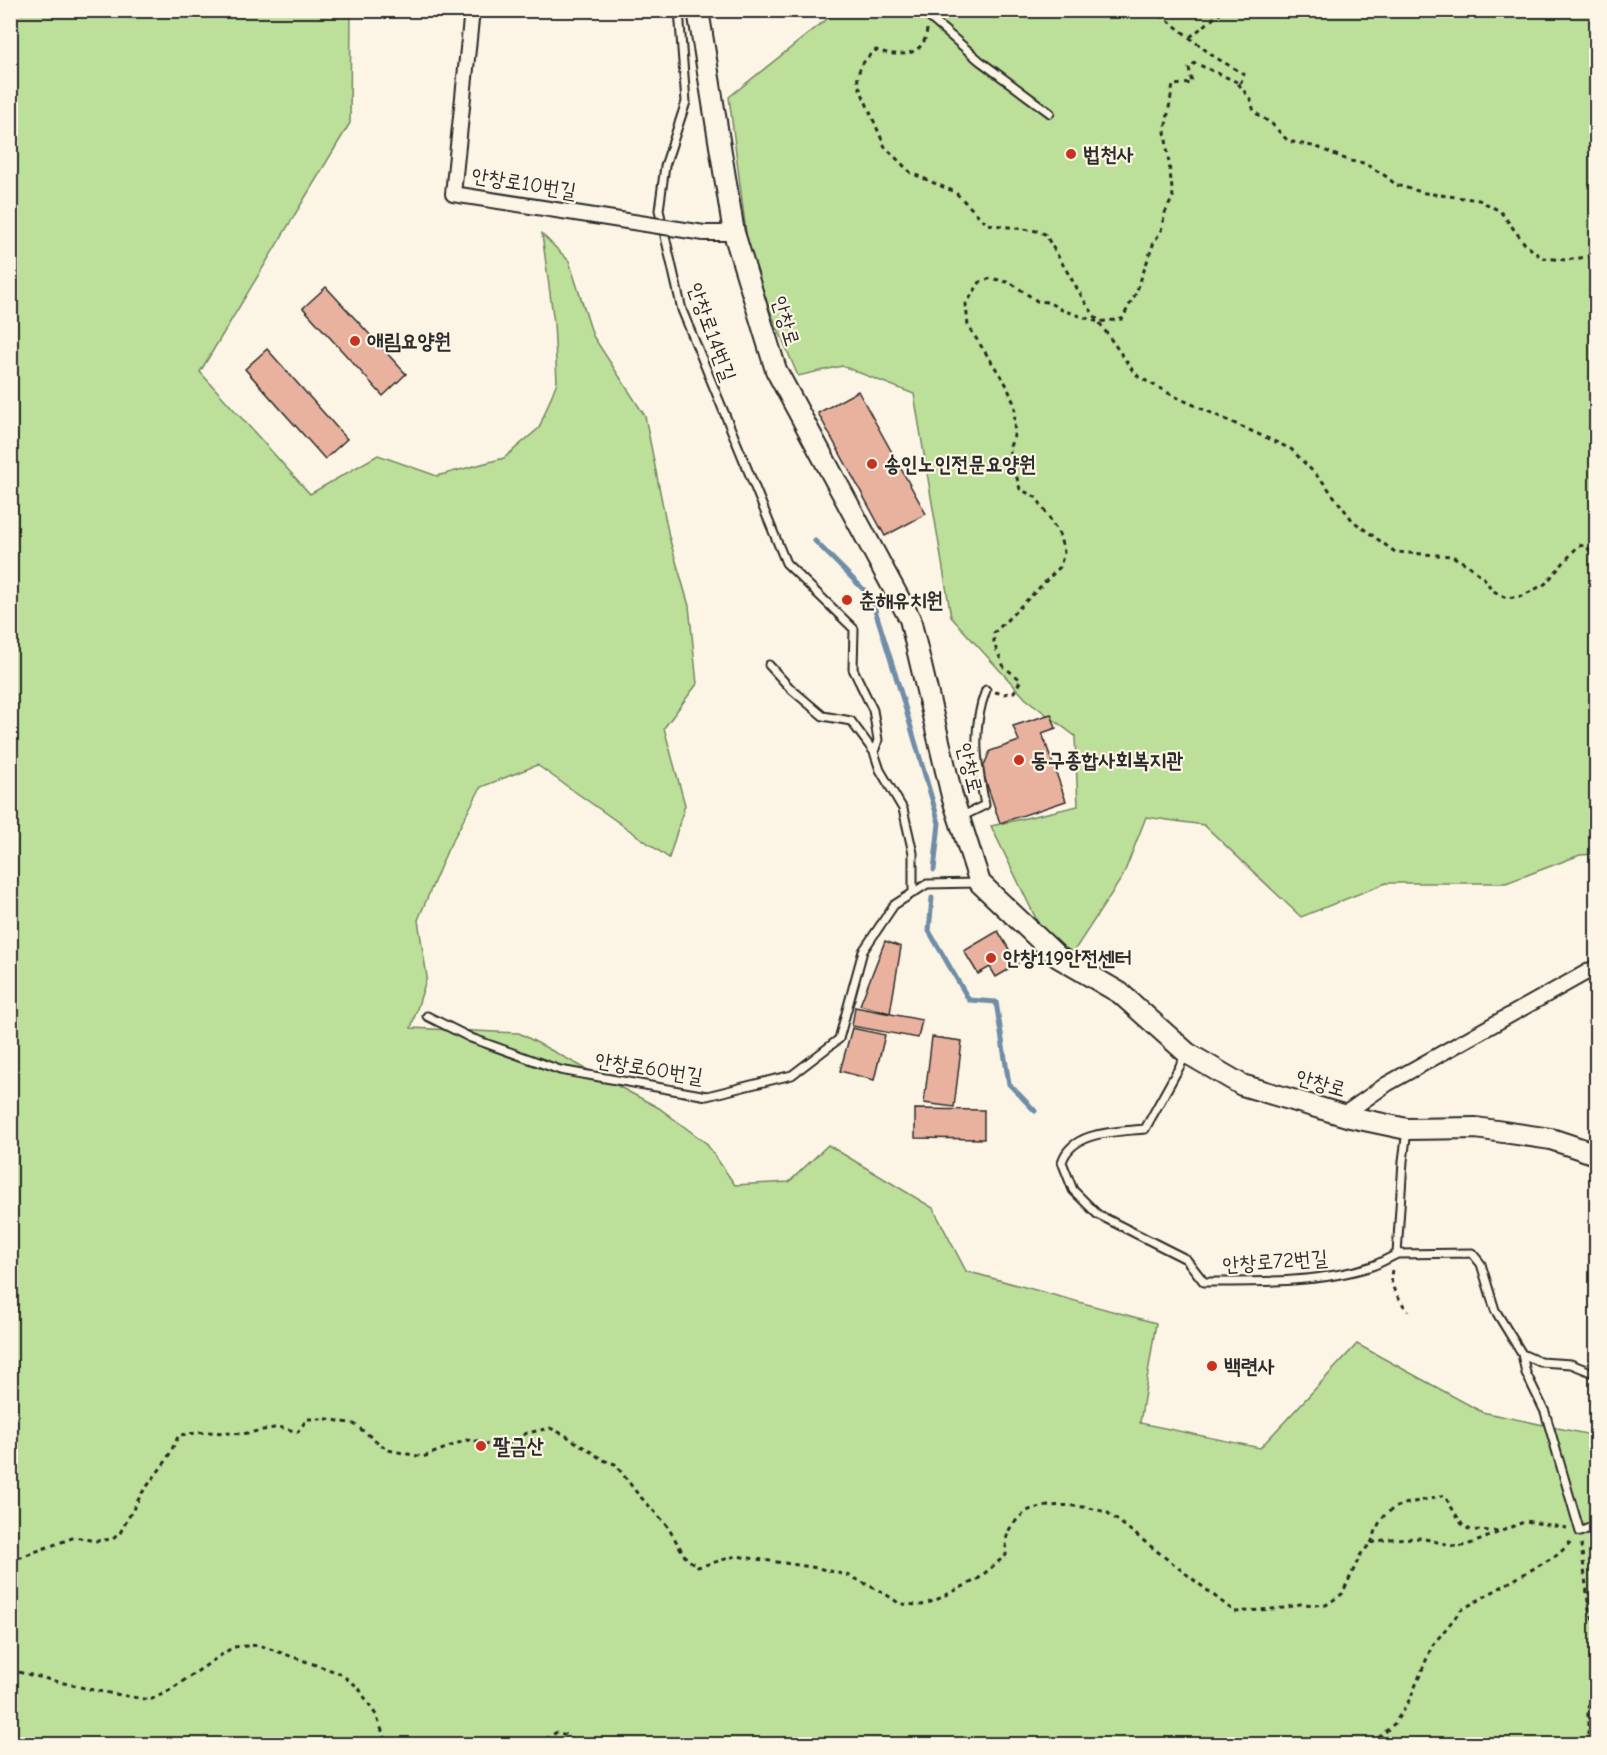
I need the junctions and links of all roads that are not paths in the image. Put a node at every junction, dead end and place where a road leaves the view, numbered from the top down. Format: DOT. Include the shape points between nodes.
graph roads {
  1 [pos="472,10"];
  2 [pos="679,10"];
  3 [pos="698,10"];
  4 [pos="921,10"];
  5 [pos="1050,113"];
  6 [pos="735,233"];
  7 [pos="769,665"];
  8 [pos="986,690"];
  9 [pos="874,752"];
  10 [pos="959,818"];
  11 [pos="980,883"];
  12 [pos="913,893"];
  13 [pos="1596,967"];
  14 [pos="426,1016"];
  15 [pos="1187,1053"];
  16 [pos="1343,1115"];
  17 [pos="1407,1129"];
  18 [pos="1596,1154"];
  19 [pos="1397,1254"];
  20 [pos="1522,1354"];
  21 [pos="1596,1374"];
  22 [pos="1596,1525"];
  1 -- 6 [label="street, 안창로10번길, bridge" via="453,194 704,233"];
  2 -- 9 [label="lane, 안창로14번길" via="686,102 665,166 659,210 682,310 786,562 854,629 853,669 873,710 878,740"];
  3 -- 6 [label="street, 안창로"];
  4 -- 5 [label="lane" via="980,62"];
  6 -- 10 [label="street, 안창로" via="776,370 910,619"];
  7 -- 9 [label="lane" via="823,716 851,721"];
  8 -- 10 [label="lane" via="979,708 976,760 985,805"];
  9 -- 12 [label="lane" via="903,808 913,853"];
  10 -- 11 [label="street, 안창로"];
  11 -- 12 [label="lane, 안창로60번길" via="927,884"];
  11 -- 15 [label="street, 안창로" via="1058,957 1120,993"];
  12 -- 14 [label="lane, 안창로60번길" via="894,905 863,951 839,1039 792,1075 707,1096 561,1070 471,1038"];
  13 -- 16 [label="street" via="1387,1084"];
  15 -- 16 [label="street, 안창로" via="1242,1085"];
  15 -- 19 [label="lane, 안창로72번길" via="1145,1129 1098,1134 1065,1152 1062,1162 1073,1190 1097,1214 1186,1259 1204,1282 1320,1277 1372,1266"];
  16 -- 17 [label="street, 안창로"];
  17 -- 18 [label="street, 안창로" via="1476,1128 1551,1139"];
  17 -- 19 [label="lane"];
  19 -- 20 [label="lane, 안창로72번길" via="1472,1253 1481,1264 1495,1310"];
  20 -- 21 [label="lane" via="1540,1362 1571,1364"];
  20 -- 22 [label="lane, 안창로72번길" via="1526,1373 1545,1412 1580,1532"];
}
